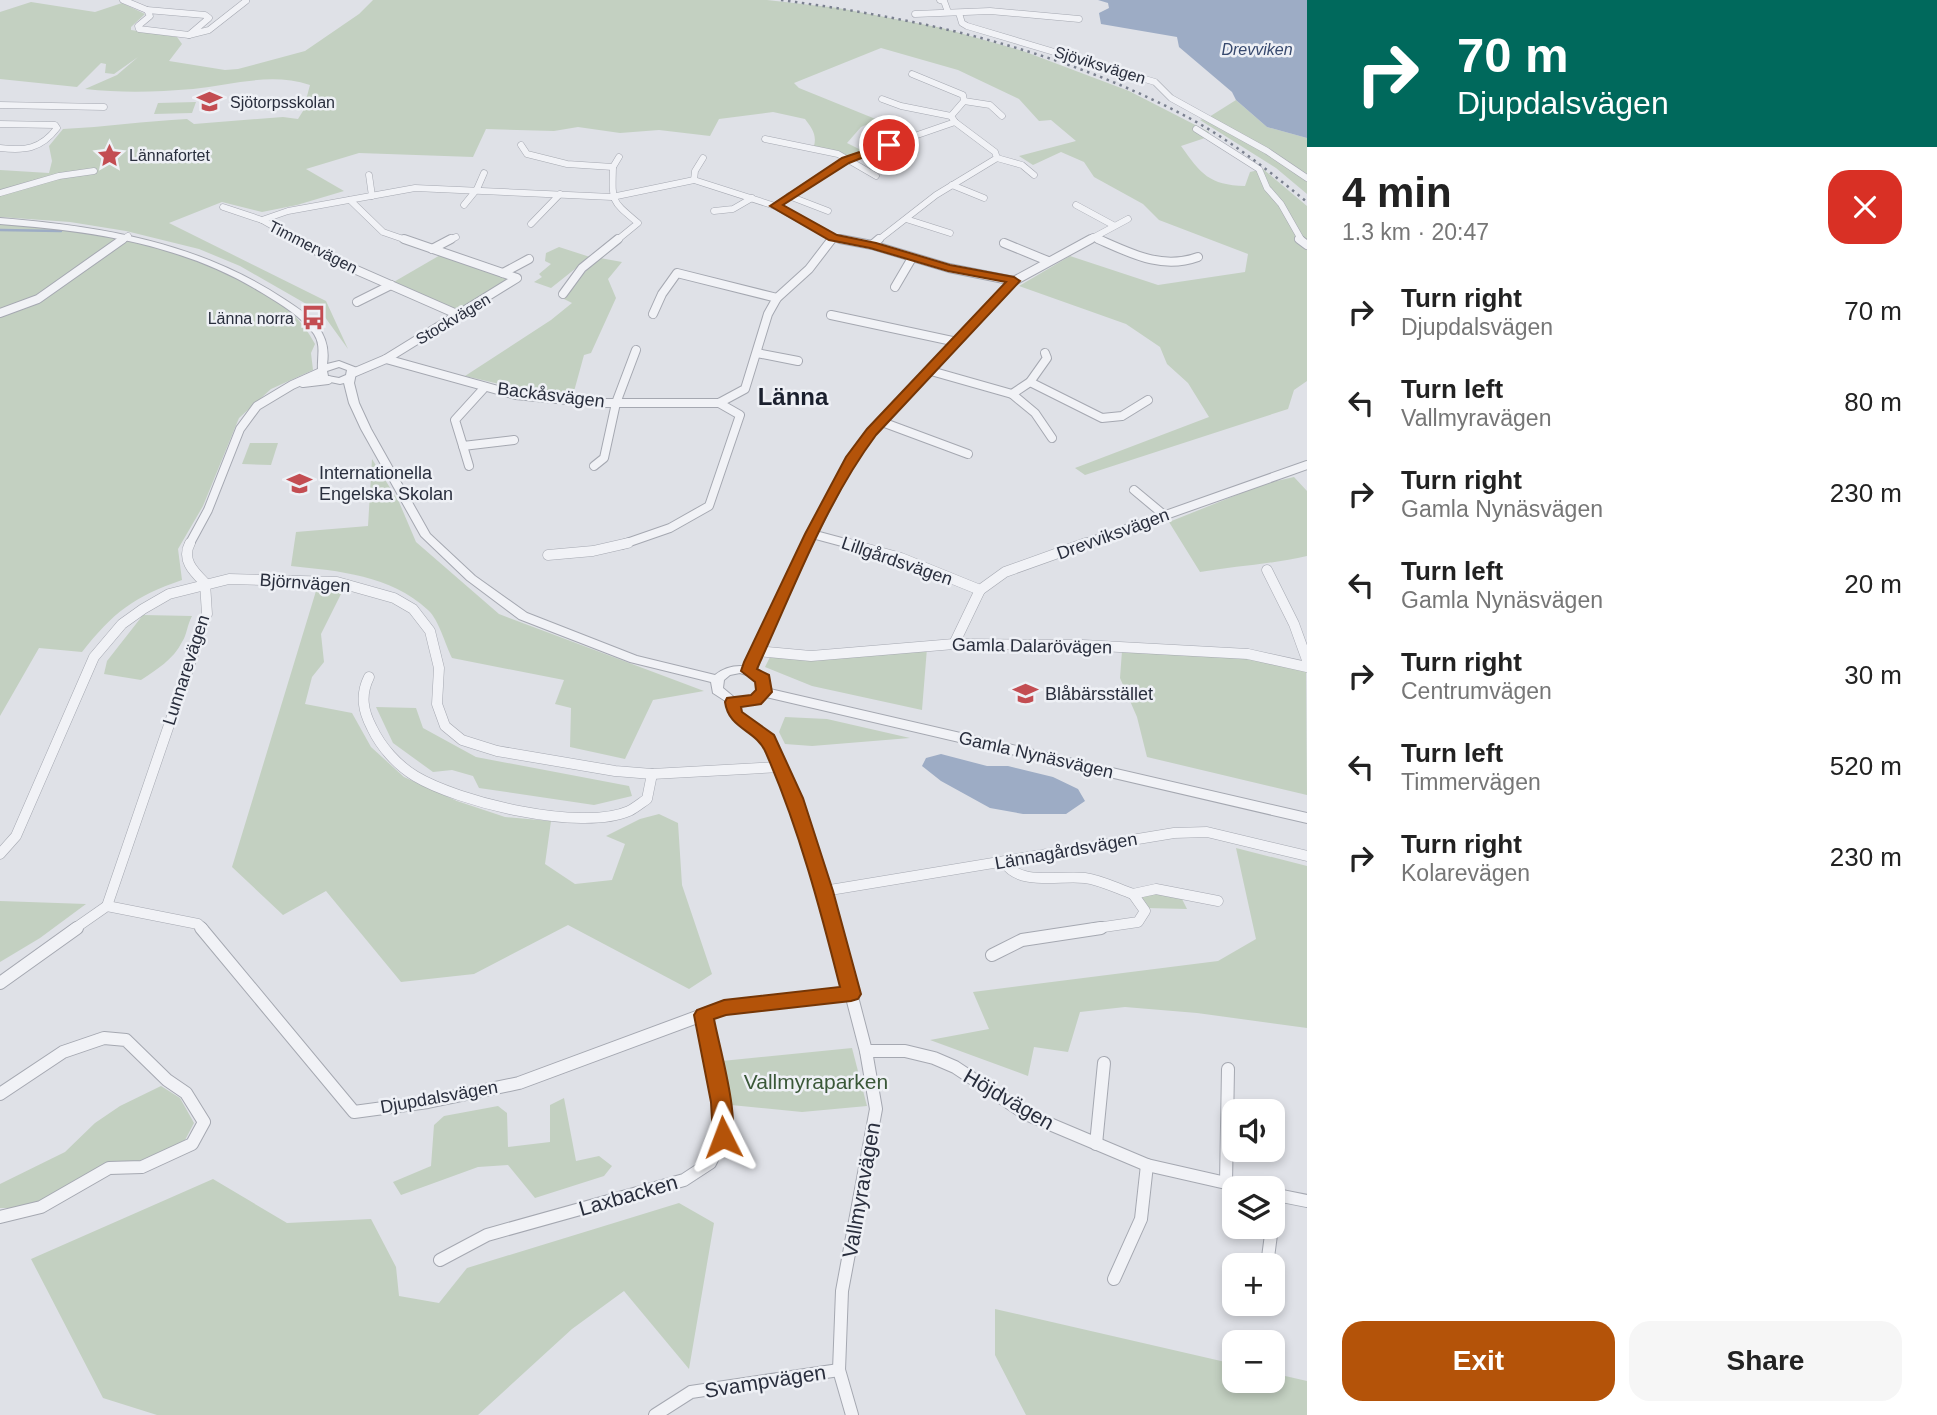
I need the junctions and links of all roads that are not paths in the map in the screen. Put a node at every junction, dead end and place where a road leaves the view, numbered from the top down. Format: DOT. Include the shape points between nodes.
graph roads {
  1 [pos="123,0"];
  2 [pos="940,0"];
  3 [pos="246,1"];
  4 [pos="147,10"];
  5 [pos="948,12"];
  6 [pos="958,13"];
  7 [pos="915,14"];
  8 [pos="1079,19"];
  9 [pos="189,35"];
  10 [pos="912,74"];
  11 [pos="882,99"];
  12 [pos="964,101"];
  13 [pos="0,105"];
  14 [pos="104,107"];
  15 [pos="1002,116"];
  16 [pos="0,118"];
  17 [pos="18,119"];
  18 [pos="953,119"];
  19 [pos="2,126"];
  20 [pos="1196,129"];
  21 [pos="765,139"];
  22 [pos="521,145"];
  23 [pos="0,148"];
  24 [pos="619,157"];
  25 [pos="997,158"];
  26 [pos="704,159"];
  27 [pos="845,160"];
  28 [pos="613,167"];
  29 [pos="94,171"];
  30 [pos="484,173"];
  31 [pos="369,174"];
  32 [pos="1034,175"];
  33 [pos="876,176"];
  34 [pos="1307,178"];
  35 [pos="694,180"];
  36 [pos="952,185"];
  37 [pos="477,190"];
  38 [pos="0,193"];
  39 [pos="560,194"];
  40 [pos="372,196"];
  41 [pos="789,196"];
  42 [pos="612,197"];
  43 [pos="752,198"];
  44 [pos="984,198"];
  45 [pos="349,200"];
  46 [pos="464,205"];
  47 [pos="1076,205"];
  48 [pos="775,206"];
  49 [pos="223,207"];
  50 [pos="714,211"];
  51 [pos="828,211"];
  52 [pos="264,217"];
  53 [pos="905,219"];
  54 [pos="1128,219"];
  55 [pos="0,221"];
  56 [pos="531,224"];
  57 [pos="1114,225"];
  58 [pos="950,233"];
  59 [pos="128,236"];
  60 [pos="456,237"];
  61 [pos="1093,237"];
  62 [pos="833,238"];
  63 [pos="1004,243"];
  64 [pos="872,245"];
  65 [pos="1307,245"];
  66 [pos="432,249"];
  67 [pos="912,257"];
  68 [pos="1198,257"];
  69 [pos="529,258"];
  70 [pos="1048,261"];
  71 [pos="503,273"];
  72 [pos="1014,281"];
  73 [pos="391,285"];
  74 [pos="895,287"];
  75 [pos="563,294"];
  76 [pos="777,298"];
  77 [pos="357,302"];
  78 [pos="0,313"];
  79 [pos="459,314"];
  80 [pos="653,314"];
  81 [pos="831,315"];
  82 [pos="957,342"];
  83 [pos="636,350"];
  84 [pos="1045,353"];
  85 [pos="326,354"];
  86 [pos="757,354"];
  87 [pos="386,359"];
  88 [pos="798,361"];
  89 [pos="348,370"];
  90 [pos="931,371"];
  91 [pos="327,376"];
  92 [pos="1030,382"];
  93 [pos="485,387"];
  94 [pos="1012,394"];
  95 [pos="1148,400"];
  96 [pos="354,403"];
  97 [pos="616,403"];
  98 [pos="719,403"];
  99 [pos="882,422"];
  100 [pos="1052,438"];
  101 [pos="514,440"];
  102 [pos="463,446"];
  103 [pos="968,454"];
  104 [pos="1307,465"];
  105 [pos="469,466"];
  106 [pos="594,466"];
  107 [pos="1134,490"];
  108 [pos="1164,516"];
  109 [pos="813,534"];
  110 [pos="548,555"];
  111 [pos="1267,570"];
  112 [pos="205,583"];
  113 [pos="981,590"];
  114 [pos="954,644"];
  115 [pos="757,651"];
  116 [pos="1307,660"];
  117 [pos="1307,667"];
  118 [pos="749,671"];
  119 [pos="369,677"];
  120 [pos="718,679"];
  121 [pos="764,692"];
  122 [pos="733,702"];
  123 [pos="780,767"];
  124 [pos="652,774"];
  125 [pos="1307,818"];
  126 [pos="1,854"];
  127 [pos="1307,856"];
  128 [pos="1005,863"];
  129 [pos="824,891"];
  130 [pos="1133,894"];
  131 [pos="1218,901"];
  132 [pos="107,906"];
  133 [pos="992,955"];
  134 [pos="0,983"];
  135 [pos="851,994"];
  136 [pos="704,1015"];
  137 [pos="866,1051"];
  138 [pos="1104,1063"];
  139 [pos="1228,1069"];
  140 [pos="0,1094"];
  141 [pos="1096,1144"];
  142 [pos="1147,1165"];
  143 [pos="1226,1176"];
  144 [pos="1222,1182"];
  145 [pos="1285,1197"];
  146 [pos="1307,1201"];
  147 [pos="0,1217"];
  148 [pos="440,1260"];
  149 [pos="1114,1279"];
  150 [pos="839,1370"];
  151 [pos="655,1415"];
  152 [pos="852,1415"];
  1 -- 4 [label="street"];
  2 -- 5 [label="street"];
  3 -- 9 [label="street" via="209,30"];
  4 -- 9 [label="street" via="150,16 136,28"];
  4 -- 9 [label="street" via="208,17"];
  5 -- 6 [label="street, Sjöviksvägen"];
  5 -- 7 [label="street, Sjöviksvägen"];
  6 -- 8 [label="street, Sjöviksvägen"];
  6 -- 34 [label="street, Sjöviksvägen" via="967,26 1155,82 1171,98"];
  10 -- 12 [label="street" via="952,89 963,95"];
  11 -- 18 [label="street"];
  12 -- 15 [label="street" via="990,105"];
  12 -- 18 [label="street"];
  13 -- 14 [label="street"];
  16 -- 17 [label="street"];
  18 -- 25 [label="street"];
  18 -- 27 [label="street"];
  19 -- 23 [label="street" via="57,128 44,146"];
  20 -- 65 [label="street" via="1259,169 1299,239"];
  21 -- 27 [label="street"];
  22 -- 28 [label="street" via="527,154 539,158"];
  24 -- 28 [label="street"];
  25 -- 32 [label="street" via="1017,162"];
  25 -- 36 [label="street"];
  26 -- 35 [label="street"];
  27 -- 33 [label="street"];
  27 -- 41 [label="street"];
  28 -- 42 [label="street"];
  29 -- 38 [label="street"];
  30 -- 37 [label="street"];
  31 -- 40 [label="street"];
  35 -- 42 [label="street, Timmervägen"];
  35 -- 43 [label="street, Timmervägen"];
  36 -- 44 [label="street"];
  36 -- 53 [label="street"];
  37 -- 39 [label="street, Timmervägen"];
  37 -- 40 [label="street, Timmervägen" via="426,187"];
  37 -- 46 [label="street"];
  39 -- 42 [label="street, Timmervägen"];
  39 -- 56 [label="street"];
  40 -- 45 [label="street, Timmervägen"];
  41 -- 48 [label="street"];
  41 -- 51 [label="street"];
  42 -- 75 [label="street" via="638,223 582,268"];
  43 -- 48 [label="street, Timmervägen"];
  43 -- 50 [label="street" via="733,209"];
  45 -- 52 [label="street, Timmervägen"];
  45 -- 66 [label="street, Stockvägen" via="383,232"];
  47 -- 57 [label="street"];
  48 -- 62 [label="street, Timmervägen"];
  49 -- 52 [label="street"];
  52 -- 73 [label="street, Timmervägen" via="328,258"];
  53 -- 58 [label="street"];
  53 -- 64 [label="street"];
  54 -- 57 [label="street"];
  55 -- 59 [label="street"];
  57 -- 61 [label="street"];
  59 -- 78 [label="street" via="38,299"];
  59 -- 85 [label="street" via="180,249 234,271 307,321"];
  60 -- 66 [label="street"];
  61 -- 68 [label="street" via="1166,264"];
  61 -- 70 [label="street"];
  62 -- 64 [label="street, Timmervägen"];
  62 -- 76 [label="street" via="809,269"];
  63 -- 70 [label="street"];
  64 -- 67 [label="street, Timmervägen"];
  66 -- 71 [label="street, Stockvägen"];
  67 -- 72 [label="street, Timmervägen"];
  67 -- 74 [label="street"];
  69 -- 71 [label="street, Stockvägen"];
  70 -- 72 [label="street"];
  71 -- 79 [label="street, Stockvägen" via="517,278"];
  72 -- 82 [label="street"];
  73 -- 77 [label="street, Timmervägen"];
  73 -- 79 [label="street, Timmervägen"];
  76 -- 80 [label="street" via="677,273"];
  76 -- 86 [label="street"];
  79 -- 87 [label="street, Stockvägen"];
  81 -- 82 [label="street"];
  82 -- 90 [label="street"];
  83 -- 97 [label="street, Backåsvägen"];
  84 -- 92 [label="street" via="1047,358"];
  85 -- 89 [label="street"];
  85 -- 91 [label="street"];
  86 -- 88 [label="street"];
  86 -- 98 [label="street" via="745,389"];
  87 -- 89 [label="street, Stockvägen"];
  87 -- 93 [label="street, Backåsvägen"];
  89 -- 91 [label="street"];
  89 -- 91 [label="street"];
  89 -- 96 [label="street"];
  90 -- 94 [label="street"];
  90 -- 99 [label="street"];
  91 -- 96 [label="street"];
  91 -- 112 [label="street" via="292,385 257,407 240,429 208,510 186,550 190,566"];
  92 -- 94 [label="street"];
  92 -- 95 [label="street" via="1101,418 1122,416"];
  93 -- 97 [label="street, Backåsvägen" via="516,395"];
  93 -- 102 [label="street, Backåsvägen" via="455,420"];
  94 -- 100 [label="street" via="1025,402"];
  96 -- 120 [label="street" via="426,536 471,578 523,617 634,659"];
  97 -- 98 [label="street, Backåsvägen"];
  97 -- 106 [label="street" via="604,458"];
  98 -- 110 [label="street" via="740,415 709,506 653,537"];
  99 -- 103 [label="street"];
  99 -- 109 [label="street" via="853,457"];
  101 -- 102 [label="street"];
  102 -- 105 [label="street, Backåsvägen"];
  104 -- 108 [label="street, Drevviksvägen"];
  107 -- 108 [label="street"];
  108 -- 113 [label="street, Drevviksvägen" via="1005,572"];
  109 -- 113 [label="street, Lillgårdsvägen" via="901,558"];
  109 -- 115 [label="street"];
  111 -- 116 [label="street"];
  112 -- 124 [label="street, Björnvägen" via="229,579 337,582 394,598 412,609 430,631 439,668 437,704 445,726 463,740 497,751"];
  112 -- 126 [label="street, Björnvägen" via="169,594 143,609 122,624 94,657 16,836"];
  112 -- 132 [label="street, Lunnarevägen" via="207,614"];
  113 -- 114 [label="street, Drevviksvägen"];
  114 -- 115 [label="street, Gamla Dalarövägen" via="811,656"];
  114 -- 117 [label="street, Gamla Dalarövägen" via="1235,653"];
  115 -- 118 [label="street"];
  118 -- 120 [label="street" via="730,671"];
  118 -- 121 [label="street" via="763,679"];
  119 -- 124 [label="street" via="362,690 363,709 375,736 417,777 461,795 543,815 620,815 650,797"];
  120 -- 122 [label="street" via="716,690"];
  121 -- 122 [label="street" via="755,700"];
  121 -- 125 [label="street, Gamla Nynäsvägen"];
  122 -- 123 [label="street, Vallmyravägen" via="734,715 768,739"];
  123 -- 124 [label="street, Björnvägen"];
  123 -- 129 [label="street, Vallmyravägen"];
  127 -- 128 [label="street, Lännagårdsvägen" via="1189,831"];
  128 -- 129 [label="street, Lännagårdsvägen"];
  128 -- 130 [label="street" via="1022,876 1087,878"];
  129 -- 135 [label="street, Vallmyravägen"];
  130 -- 131 [label="street" via="1156,889"];
  130 -- 133 [label="street" via="1145,911 1138,922 1022,940"];
  132 -- 134 [label="street"];
  132 -- 136 [label="street, Djupdalsvägen" via="198,924 354,1112 519,1083"];
  135 -- 136 [label="street, Djupdalsvägen" via="724,1007"];
  135 -- 137 [label="street, Vallmyravägen"];
  136 -- 148 [label="street, Laxbacken" via="723,1137 709,1163 684,1180 487,1235"];
  137 -- 141 [label="street, Höjdvägen" via="905,1051 934,1058 1026,1114"];
  137 -- 150 [label="street, Vallmyravägen" via="876,1109 842,1291"];
  138 -- 141 [label="street"];
  139 -- 143 [label="street"];
  140 -- 147 [label="street" via="63,1052 104,1038 126,1040 186,1093 204,1122 191,1144 142,1167 109,1168 41,1207"];
  141 -- 142 [label="street, Höjdvägen"];
  142 -- 144 [label="street, Höjdvägen"];
  142 -- 149 [label="street" via="1141,1219"];
  145 -- 146 [label="street"];
  150 -- 151 [label="street, Svampvägen" via="691,1392"];
  150 -- 152 [label="street, Vallmyravägen"];
}
